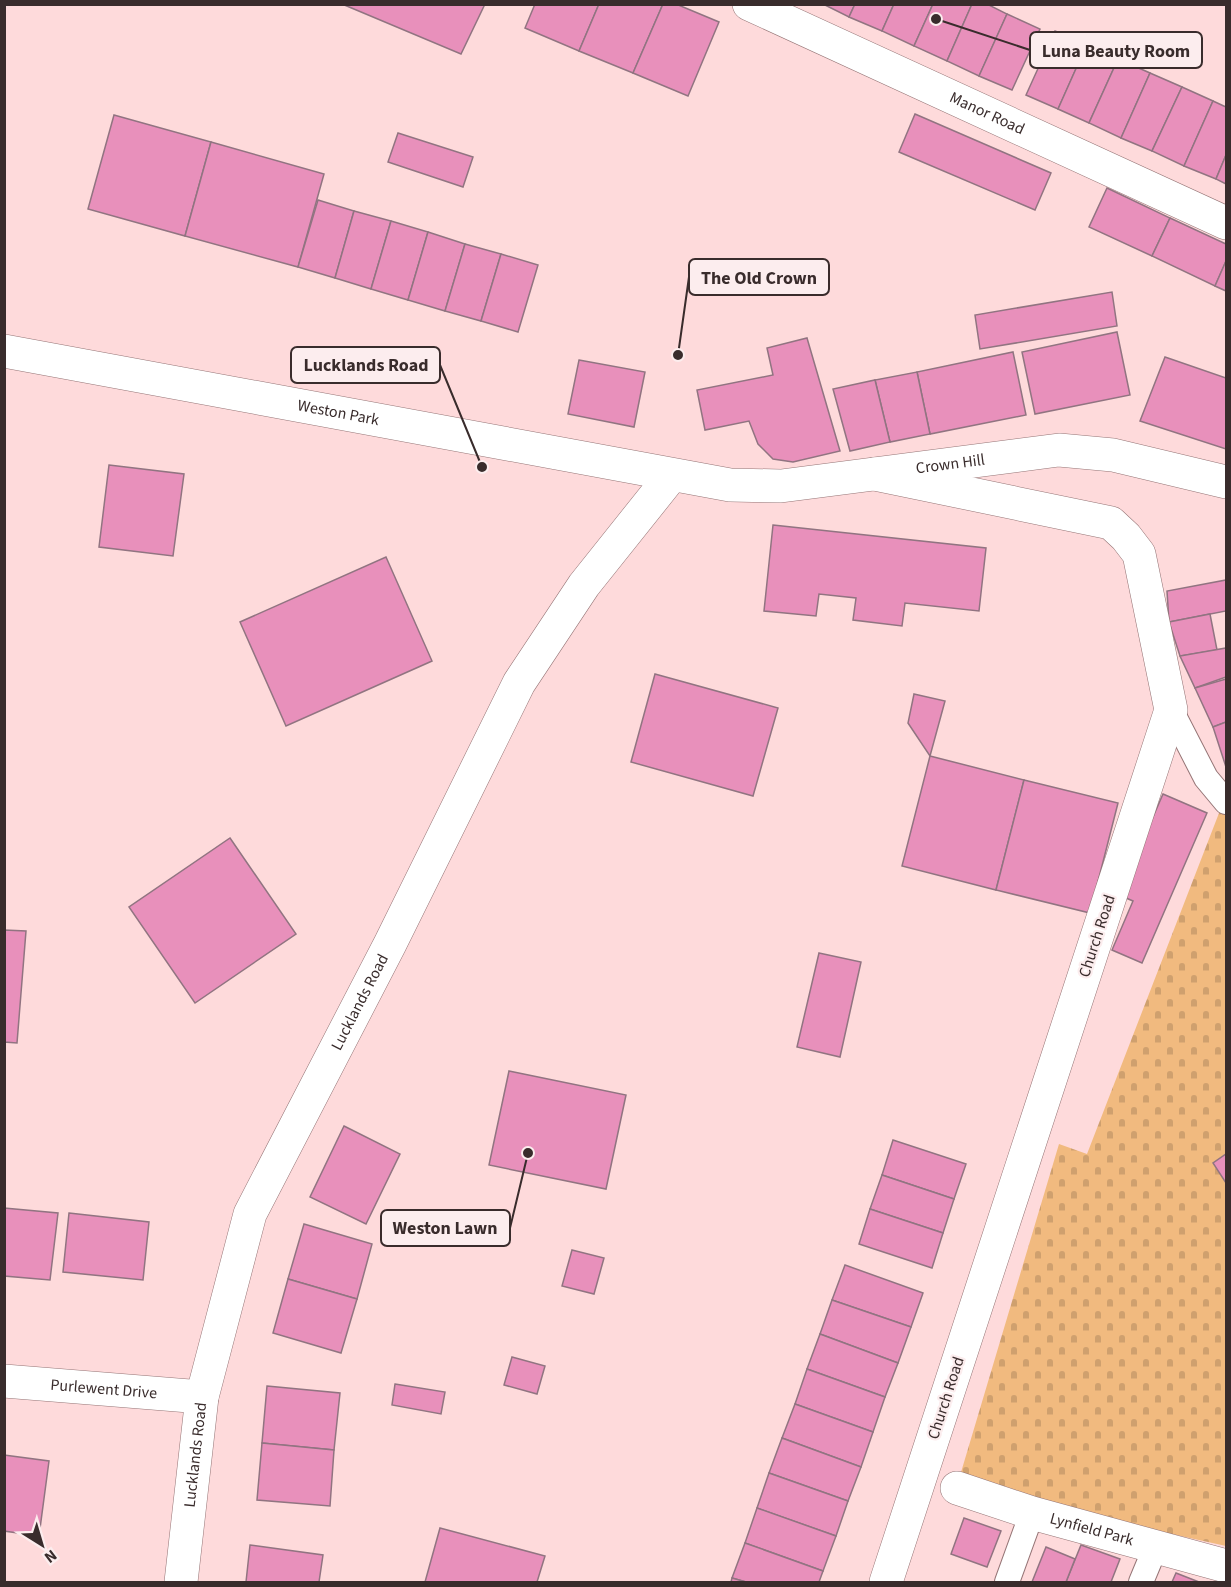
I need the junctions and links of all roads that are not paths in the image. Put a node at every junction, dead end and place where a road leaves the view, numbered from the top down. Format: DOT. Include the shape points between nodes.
graph roads {
  1 [pos="749,4"];
  2 [pos="1227,223"];
  3 [pos="4,351"];
  4 [pos="875,474"];
  5 [pos="671,476"];
  6 [pos="1227,482"];
  7 [pos="1171,710"];
  8 [pos="1227,802"];
  9 [pos="4,1381"];
  10 [pos="202,1397"];
  11 [pos="957,1488"];
  12 [pos="1032,1514"];
  13 [pos="1156,1546"];
  14 [pos="1227,1566"];
  15 [pos="181,1582"];
  16 [pos="886,1582"];
  17 [pos="1007,1582"];
  18 [pos="1141,1582"];
  1 -- 2 [label="street, Manor Road"];
  3 -- 5 [label="street, Weston Park"];
  4 -- 5 [label="street, Crown Hill" via="781,486 730,485"];
  4 -- 6 [label="street, Crown Hill" via="1059,450 1113,455"];
  4 -- 7 [label="street" via="1111,523 1138,554"];
  5 -- 10 [label="street, Lucklands Road" via="584,585 519,683 250,1214"];
  7 -- 8 [label="lane" via="1206,778"];
  7 -- 16 [label="street, Church Road"];
  9 -- 10 [label="street, Purlewent Drive"];
  10 -- 15 [label="street, Lucklands Road"];
  11 -- 12 [label="street, Lynfield Park"];
  12 -- 13 [label="street, Lynfield Park"];
  12 -- 17 [label="lane"];
  13 -- 14 [label="street, Lynfield Park"];
  13 -- 18 [label="lane"];
}
